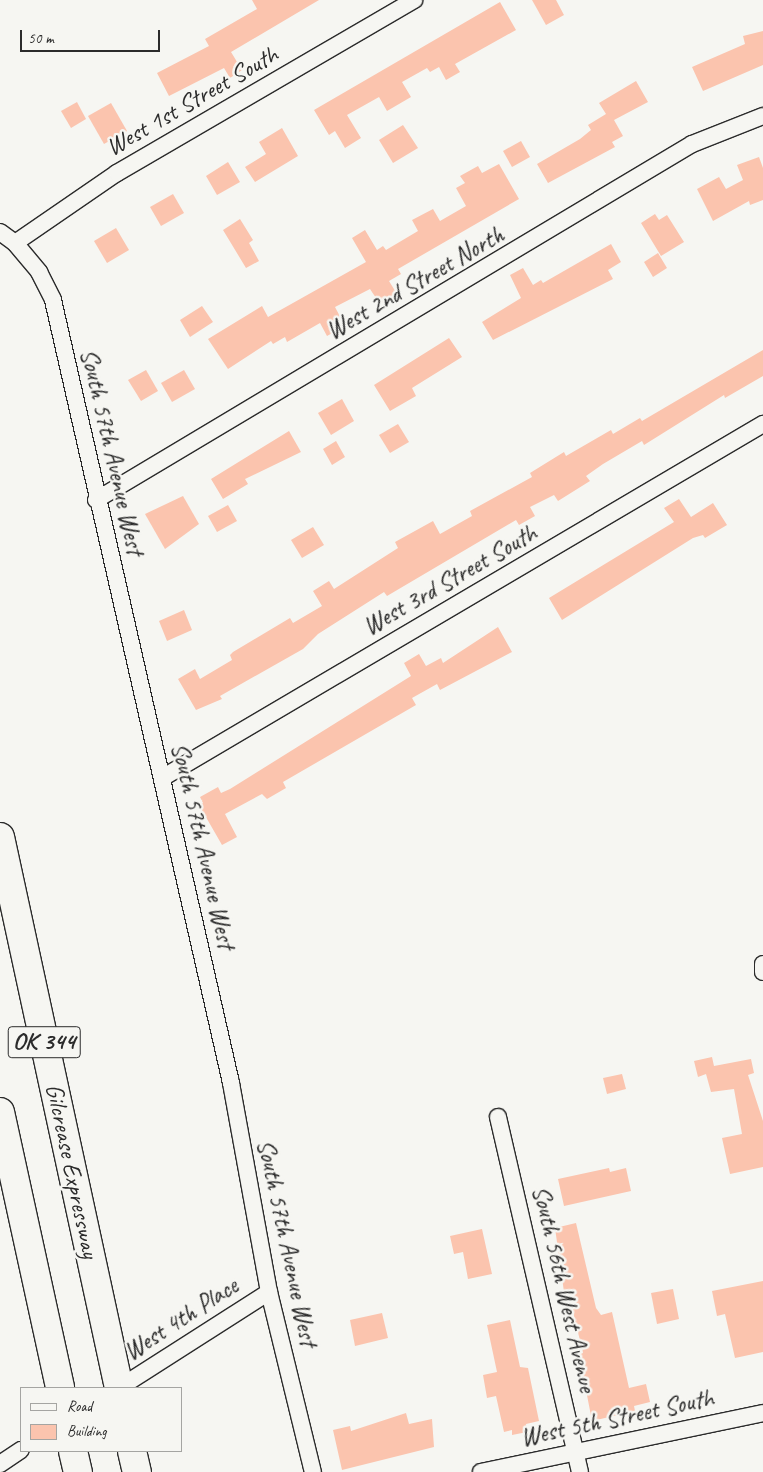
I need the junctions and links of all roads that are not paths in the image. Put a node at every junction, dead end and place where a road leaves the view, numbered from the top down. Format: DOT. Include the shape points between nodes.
graph roads {
  1 [pos="414,0"];
  2 [pos="763,116"];
  3 [pos="0,232"];
  4 [pos="15,243"];
  5 [pos="763,424"];
  6 [pos="96,500"];
  7 [pos="162,778"];
  8 [pos="0,837"];
  9 [pos="0,1112"];
  10 [pos="498,1117"];
  11 [pos="269,1292"];
  12 [pos="60,1387"];
  13 [pos="119,1387"];
  14 [pos="121,1387"];
  15 [pos="763,1413"];
  16 [pos="20,1451"];
  17 [pos="576,1451"];
  18 [pos="73,1452"];
  19 [pos="132,1452"];
  20 [pos="0,1464"];
  21 [pos="78,1472"];
  22 [pos="137,1472"];
  23 [pos="313,1472"];
  24 [pos="481,1472"];
  25 [pos="580,1472"];
  1 -- 4 [label="street, West 1st Street South" via="117,173"];
  2 -- 6 [label="street, West 2nd Street North" via="692,144"];
  3 -- 4 [label="street"];
  4 -- 6 [label="street, South 57th Avenue West" via="39,272 53,300"];
  5 -- 7 [label="street, West 3rd Street South"];
  6 -- 7 [label="street, South 57th Avenue West"];
  7 -- 11 [label="street, South 57th Avenue West" via="230,1083"];
  8 -- 13 [label="highway, Gilcrease Expressway / OK 344"];
  9 -- 12 [label="highway"];
  10 -- 17 [label="street, South 56th West Avenue"];
  11 -- 14 [label="street, West 4th Place"];
  11 -- 23 [label="street, South 57th Avenue West"];
  15 -- 17 [label="street, West 5th Street South"];
  16 -- 20 [label="street"];
  17 -- 24 [label="street, West 5th Street South"];
  17 -- 25 [label="street, South 56th West Avenue"];
  18 -- 21 [label="highway"];
  19 -- 22 [label="highway"];
}
